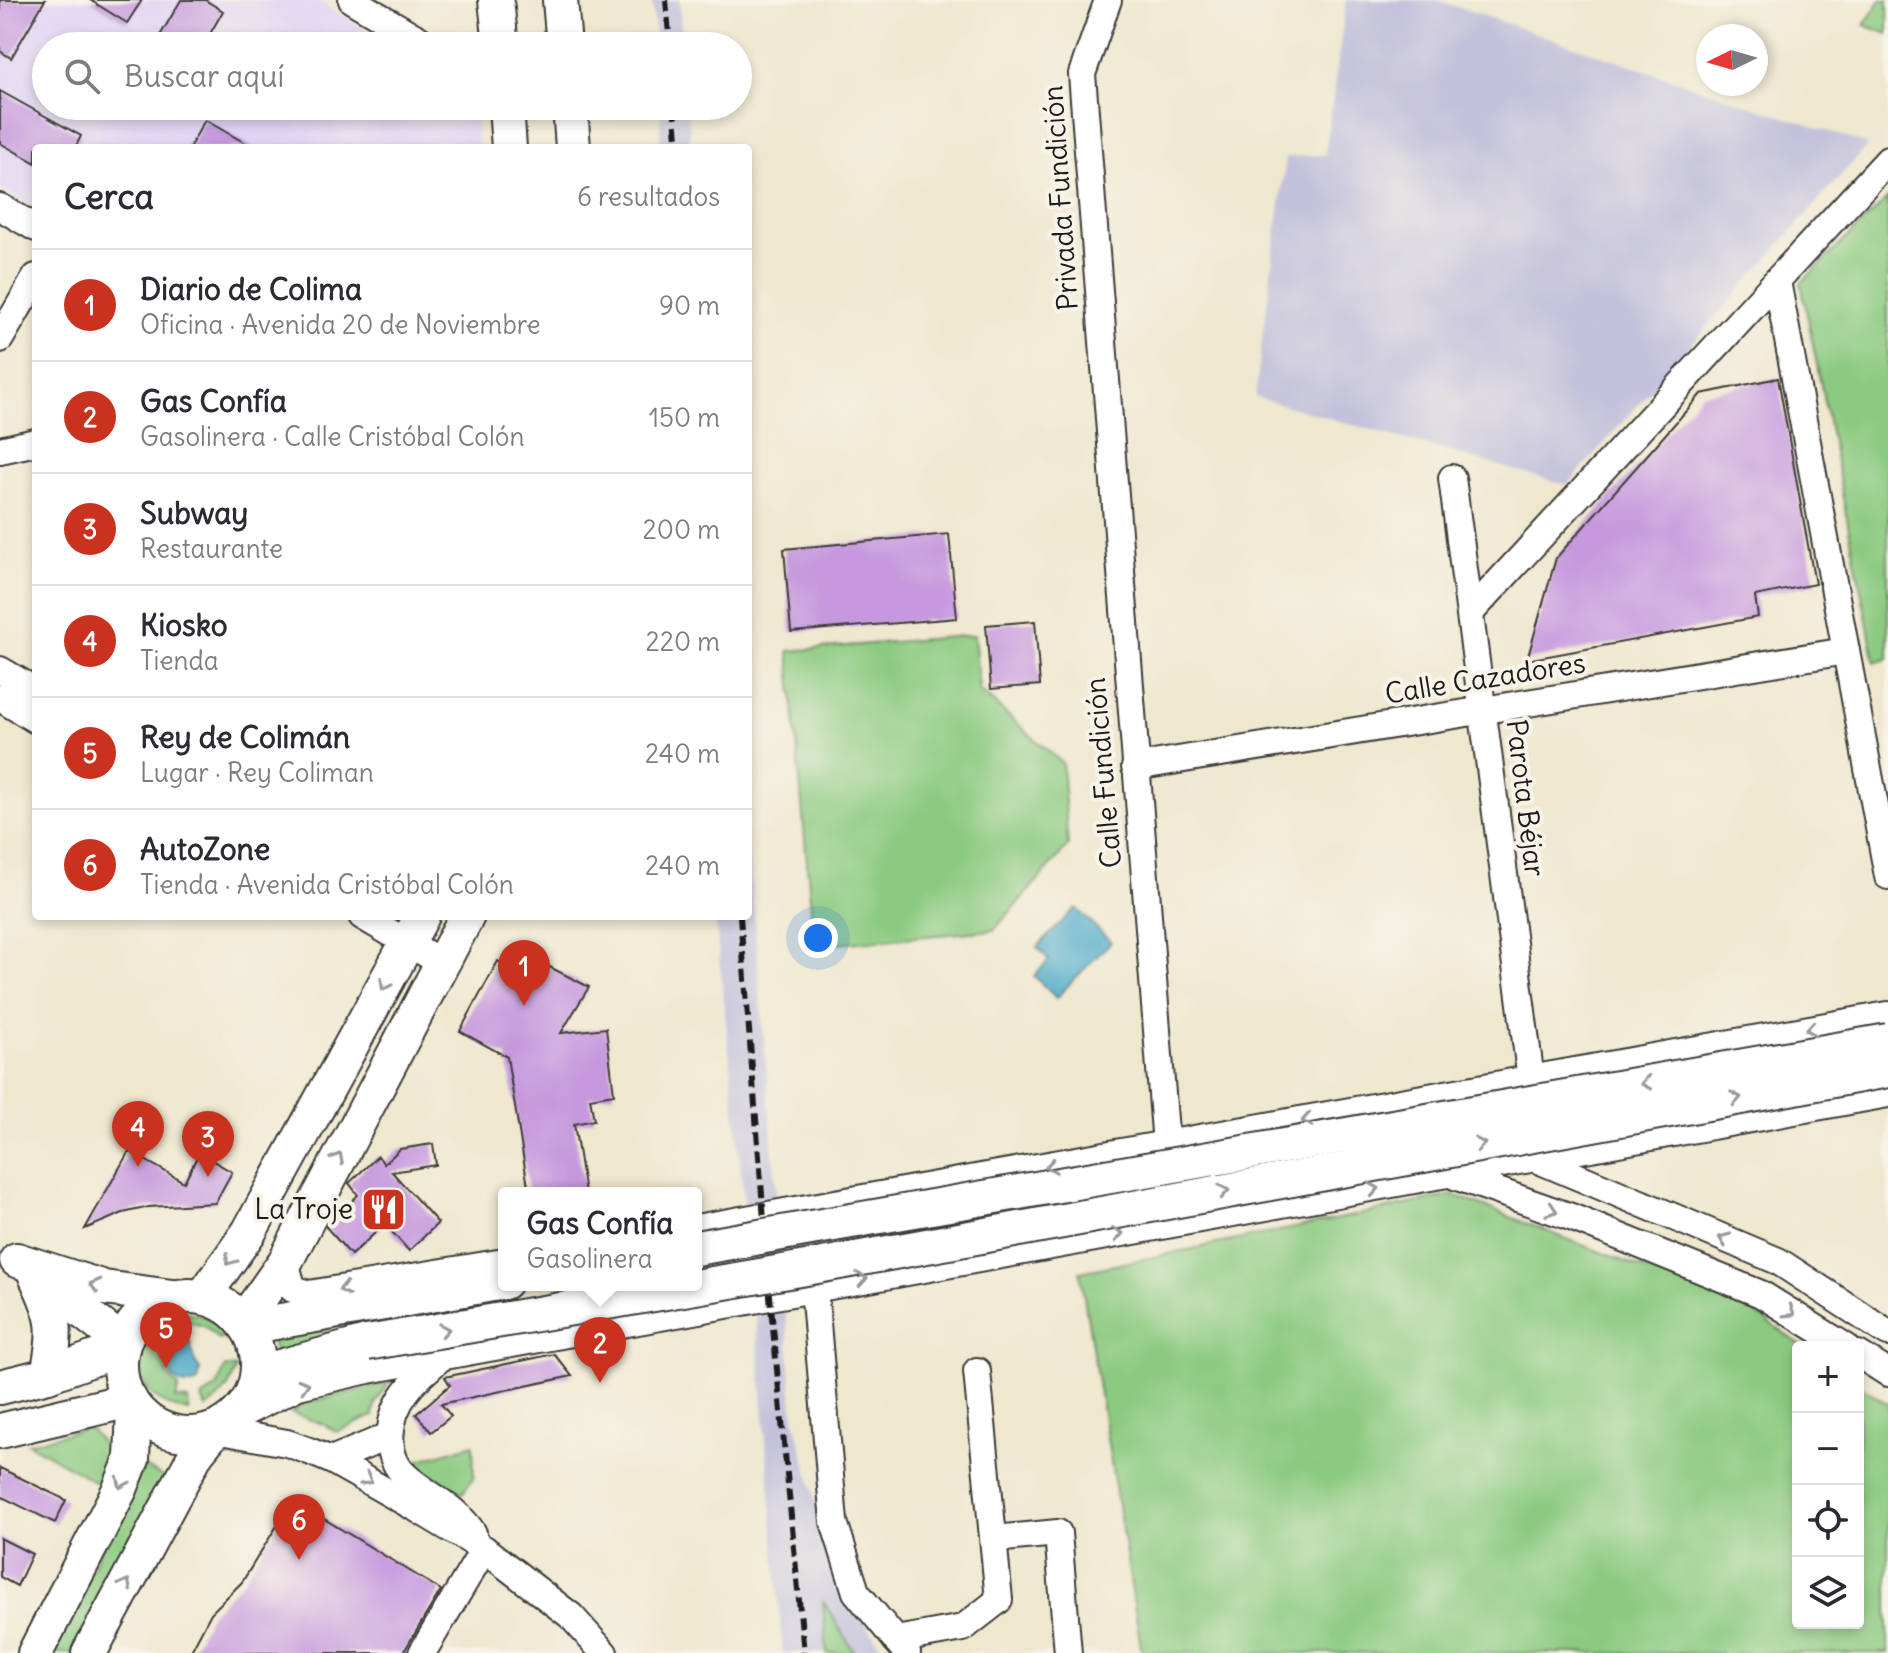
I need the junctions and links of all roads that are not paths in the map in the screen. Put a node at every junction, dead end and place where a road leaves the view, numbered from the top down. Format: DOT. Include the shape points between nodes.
graph roads {
  1 [pos="352,0"];
  2 [pos="496,0"];
  3 [pos="560,0"];
  4 [pos="1108,0"];
  5 [pos="406,32"];
  6 [pos="499,32"];
  7 [pos="563,32"];
  8 [pos="507,120"];
  9 [pos="571,120"];
  10 [pos="509,144"];
  11 [pos="573,144"];
  12 [pos="1888,160"];
  13 [pos="0,207"];
  14 [pos="32,226"];
  15 [pos="1777,281"];
  16 [pos="32,284"];
  17 [pos="0,339"];
  18 [pos="1107,396"];
  19 [pos="32,443"];
  20 [pos="0,450"];
  21 [pos="1452,478"];
  22 [pos="1470,613"];
  23 [pos="1846,651"];
  24 [pos="0,670"];
  25 [pos="32,689"];
  26 [pos="0,698"];
  27 [pos="1483,710"];
  28 [pos="32,718"];
  29 [pos="1135,767"];
  30 [pos="1888,876"];
  31 [pos="388,920"];
  32 [pos="415,924"];
  33 [pos="454,940"];
  34 [pos="1888,1015"];
  35 [pos="1888,1041"];
  36 [pos="1888,1070"];
  37 [pos="1531,1080"];
  38 [pos="1888,1094"];
  39 [pos="1166,1145"];
  40 [pos="1536,1159"];
  41 [pos="1452,1175"];
  42 [pos="789,1213"];
  43 [pos="702,1233"];
  44 [pos="702,1234"];
  45 [pos="702,1234"];
  46 [pos="17,1261"];
  47 [pos="1778,1261"];
  48 [pos="285,1262"];
  49 [pos="498,1263"];
  50 [pos="498,1283"];
  51 [pos="702,1286"];
  52 [pos="806,1289"];
  53 [pos="674,1291"];
  54 [pos="1761,1294"];
  55 [pos="188,1297"];
  56 [pos="714,1307"];
  57 [pos="245,1324"];
  58 [pos="1888,1333"];
  59 [pos="1836,1341"];
  60 [pos="123,1346"];
  61 [pos="441,1357"];
  62 [pos="1864,1358"];
  63 [pos="977,1371"];
  64 [pos="258,1373"];
  65 [pos="1888,1373"];
  66 [pos="48,1375"];
  67 [pos="0,1387"];
  68 [pos="132,1404"];
  69 [pos="224,1424"];
  70 [pos="0,1431"];
  71 [pos="389,1436"];
  72 [pos="331,1460"];
  73 [pos="994,1539"];
  74 [pos="484,1549"];
  75 [pos="902,1646"];
  76 [pos="35,1653"];
  77 [pos="89,1653"];
  78 [pos="422,1653"];
  79 [pos="604,1653"];
  80 [pos="1068,1653"];
  1 -- 5 [label="street"];
  2 -- 6 [label="main road"];
  3 -- 7 [label="main road"];
  4 -- 18 [label="street, Privada Fundición" via="1082,74"];
  8 -- 10 [label="main road"];
  9 -- 11 [label="main road"];
  12 -- 15 [label="street"];
  13 -- 14 [label="street"];
  15 -- 22 [label="street"];
  15 -- 23 [label="street"];
  16 -- 17 [label="street"];
  18 -- 29 [label="street, Calle Fundición"];
  19 -- 20 [label="street"];
  21 -- 22 [label="street, Parota Béjar"];
  22 -- 27 [label="street, Parota Béjar"];
  23 -- 27 [label="street, Calle Cazadores"];
  23 -- 30 [label="street"];
  24 -- 25 [label="street"];
  26 -- 28 [label="street"];
  27 -- 29 [label="street, Calle Cazadores"];
  27 -- 37 [label="street, Parota Béjar"];
  29 -- 39 [label="street, Calle Fundición"];
  31 -- 32 [label="street"];
  32 -- 33 [label="street"];
  32 -- 55 [label="main road, one-way" via="249,1232"];
  48 -- 33 [label="main road, one-way"];
  34 -- 37 [label="street, one-way"];
  35 -- 44 [label="main road, one-way, bridge"];
  51 -- 36 [label="main road, one-way, bridge"];
  37 -- 39 [label="street, one-way"];
  38 -- 40 [label="street"];
  39 -- 42 [label="street, one-way"];
  40 -- 41 [label="street"];
  47 -- 40 [label="street, one-way"];
  52 -- 41 [label="street, one-way"];
  41 -- 54 [label="street, one-way"];
  42 -- 43 [label="street"];
  42 -- 52 [label="street" via="778,1227 776,1245 785,1276"];
  45 -- 56 [label="street" via="722,1234 734,1251 737,1268 730,1291"];
  55 -- 46 [label="main road, one-way" via="104,1288"];
  46 -- 60 [label="main road"];
  46 -- 66 [label="main road" via="52,1310"];
  47 -- 54 [label="street"];
  47 -- 58 [label="street"];
  49 -- 48 [label="street, one-way" via="309,1294 293,1289"];
  48 -- 57 [label="main road"];
  50 -- 57 [label="main road"];
  52 -- 56 [label="street"];
  52 -- 75 [label="street" via="834,1522 856,1592"];
  64 -- 53 [label="main road, one-way, bridge" via="367,1343"];
  54 -- 59 [label="street, one-way"];
  55 -- 57 [label="main road" via="218,1302"];
  55 -- 60 [label="main road" via="147,1310"];
  56 -- 61 [label="street"];
  57 -- 64 [label="main road"];
  60 -- 66 [label="main road"];
  60 -- 68 [label="main road" via="120,1366"];
  69 -- 61 [label="street, one-way" via="298,1386"];
  61 -- 71 [label="street" via="406,1392"];
  62 -- 65 [label="street"];
  63 -- 73 [label="street"];
  64 -- 69 [label="main road" via="245,1405"];
  66 -- 67 [label="main road"];
  68 -- 69 [label="main road" via="175,1433"];
  68 -- 70 [label="main road"];
  68 -- 76 [label="main road, one-way" via="134,1453 128,1469"];
  69 -- 72 [label="street"];
  77 -- 69 [label="main road, one-way" via="197,1452"];
  71 -- 72 [label="street"];
  71 -- 74 [label="street" via="393,1459 404,1475 461,1515"];
  72 -- 74 [label="street, one-way"];
  73 -- 75 [label="street" via="999,1600 963,1628"];
  73 -- 80 [label="street" via="1058,1533"];
  74 -- 78 [label="street"];
  74 -- 79 [label="street" via="571,1616"];
}
